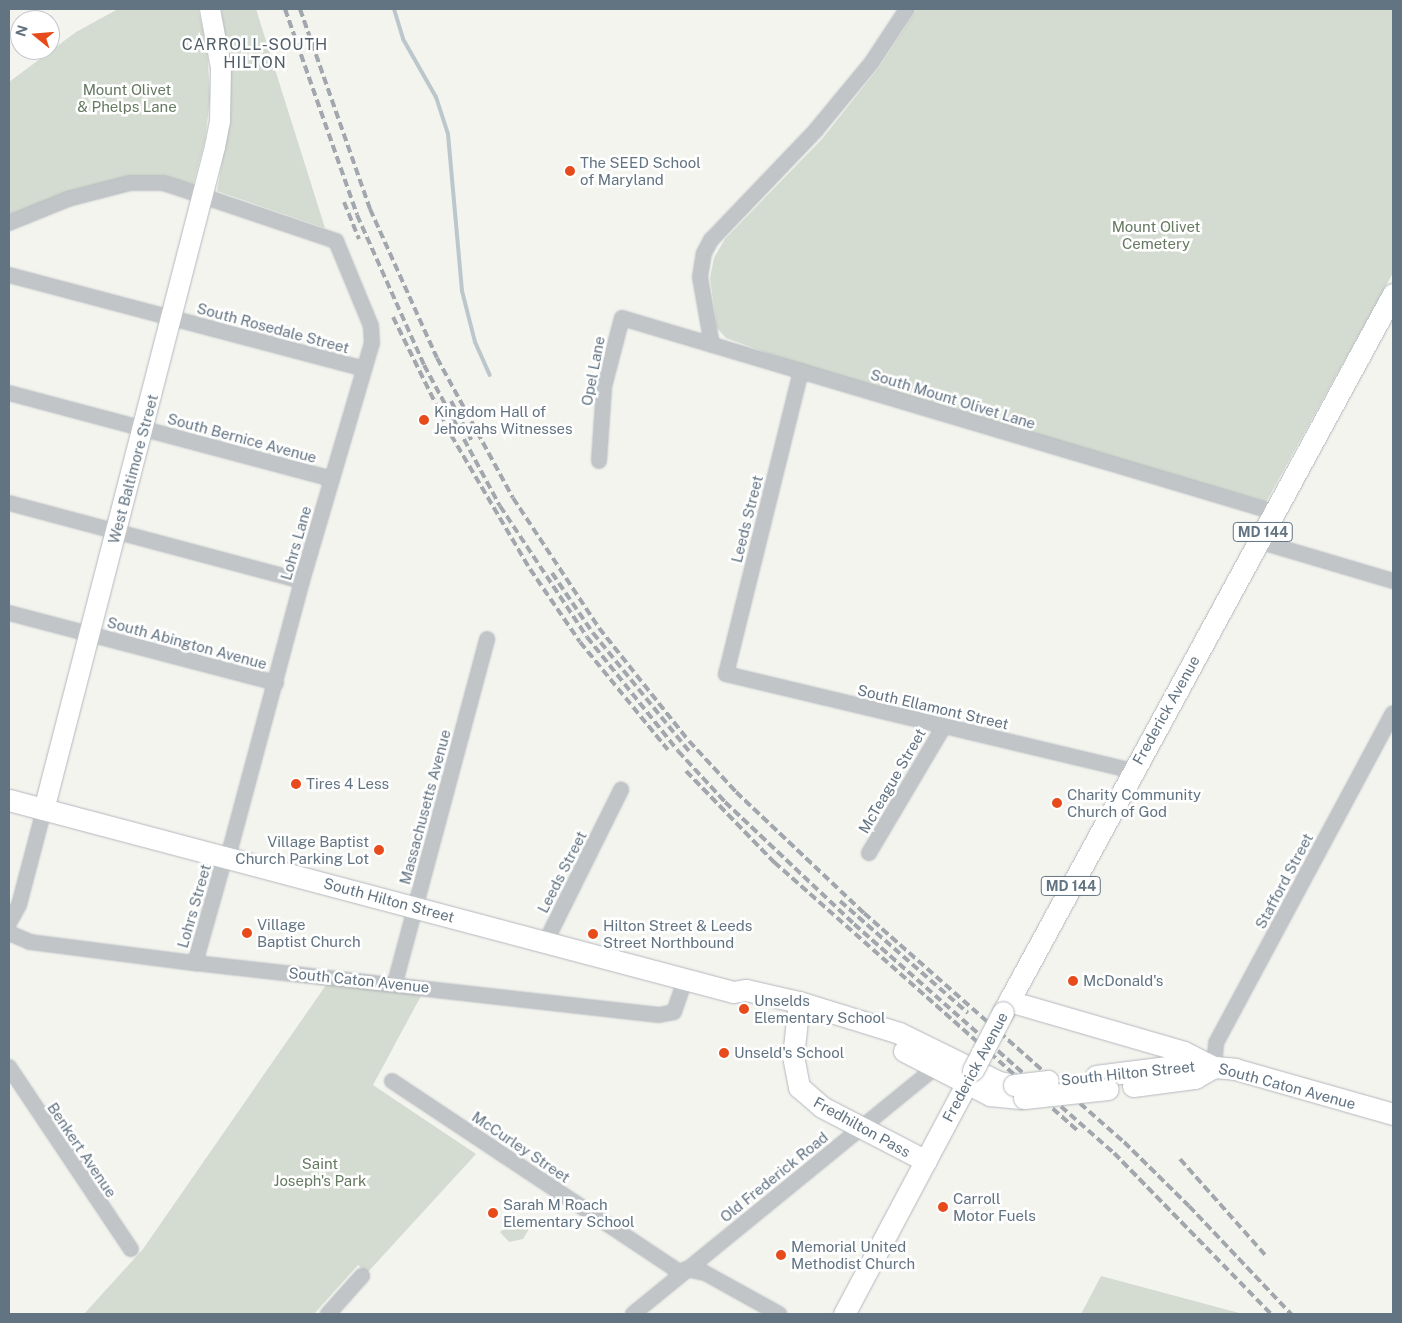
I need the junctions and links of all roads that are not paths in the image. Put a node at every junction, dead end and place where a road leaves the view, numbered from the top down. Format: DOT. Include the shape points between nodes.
graph roads {
  1 [pos="210,9"];
  2 [pos="908,9"];
  3 [pos="204,196"];
  4 [pos="9,223"];
  5 [pos="9,275"];
  6 [pos="1392,297"];
  7 [pos="173,318"];
  8 [pos="622,318"];
  9 [pos="712,345"];
  10 [pos="364,369"];
  11 [pos="801,371"];
  12 [pos="9,394"];
  13 [pos="144,429"];
  14 [pos="599,461"];
  15 [pos="332,479"];
  16 [pos="9,503"];
  17 [pos="1274,512"];
  18 [pos="117,532"];
  19 [pos="1258,541"];
  20 [pos="302,581"];
  21 [pos="1393,581"];
  22 [pos="9,612"];
  23 [pos="90,634"];
  24 [pos="487,639"];
  25 [pos="726,674"];
  26 [pos="276,683"];
  27 [pos="1393,713"];
  28 [pos="944,726"];
  29 [pos="1133,771"];
  30 [pos="621,790"];
  31 [pos="9,800"];
  32 [pos="44,810"];
  33 [pos="870,853"];
  34 [pos="226,857"];
  35 [pos="416,906"];
  36 [pos="9,923"];
  37 [pos="9,933"];
  38 [pos="546,941"];
  39 [pos="195,963"];
  40 [pos="686,978"];
  41 [pos="395,983"];
  42 [pos="1006,1007"];
  43 [pos="799,1009"];
  44 [pos="936,1066"];
  45 [pos="9,1067"];
  46 [pos="1214,1068"];
  47 [pos="969,1077"];
  48 [pos="392,1081"];
  49 [pos="1393,1114"];
  50 [pos="861,1128"];
  51 [pos="926,1161"];
  52 [pos="131,1249"];
  53 [pos="684,1271"];
  54 [pos="362,1276"];
  55 [pos="328,1314"];
  56 [pos="633,1314"];
  57 [pos="780,1314"];
  58 [pos="844,1314"];
  1 -- 3 [label="main road, West Baltimore Street" via="218,42 221,96 215,147"];
  2 -- 9 [label="street" via="839,103 711,240 704,253 700,277"];
  3 -- 4 [label="street" via="164,184 130,183 68,199"];
  3 -- 7 [label="main road, West Baltimore Street"];
  3 -- 10 [label="street, Lohrs Lane" via="336,241 372,333"];
  5 -- 7 [label="street, South Rosedale Street"];
  6 -- 17 [label="main road, Frederick Avenue / MD 144"];
  7 -- 10 [label="street, South Rosedale Street"];
  7 -- 13 [label="main road, West Baltimore Street"];
  8 -- 9 [label="street, South Mount Olivet Lane"];
  8 -- 14 [label="street, Opel Lane" via="604,387"];
  9 -- 11 [label="street, South Mount Olivet Lane"];
  10 -- 15 [label="street, Lohrs Lane"];
  11 -- 17 [label="street, South Mount Olivet Lane"];
  11 -- 25 [label="street, Leeds Street"];
  12 -- 13 [label="street, South Bernice Avenue"];
  13 -- 15 [label="street, South Bernice Avenue"];
  13 -- 18 [label="main road, West Baltimore Street"];
  15 -- 20 [label="street, Lohrs Lane"];
  16 -- 18 [label="street"];
  17 -- 19 [label="main road, Frederick Avenue / MD 144"];
  18 -- 20 [label="street"];
  18 -- 23 [label="main road, West Baltimore Street"];
  19 -- 21 [label="street"];
  19 -- 29 [label="main road, Frederick Avenue / MD 144"];
  20 -- 26 [label="street, Lohrs Lane"];
  22 -- 23 [label="street, South Abington Avenue"];
  23 -- 26 [label="street, South Abington Avenue"];
  23 -- 32 [label="main road, West Baltimore Street"];
  24 -- 35 [label="street, Massachusetts Avenue"];
  25 -- 28 [label="street, South Ellamont Street"];
  26 -- 34 [label="street, Lohrs Lane"];
  27 -- 46 [label="street, Stafford Street" via="1216,1043"];
  28 -- 29 [label="street, South Ellamont Street"];
  28 -- 33 [label="street, McTeague Street"];
  29 -- 42 [label="main road, Frederick Avenue / MD 144"];
  30 -- 38 [label="street, Leeds Street"];
  31 -- 32 [label="main road, South Hilton Street"];
  32 -- 34 [label="main road, South Hilton Street"];
  32 -- 36 [label="street, West Baltimore Street" via="19,905"];
  34 -- 35 [label="main road, South Hilton Street"];
  34 -- 39 [label="street, Lohrs Street"];
  35 -- 38 [label="main road, South Hilton Street"];
  35 -- 41 [label="street, Massachusetts Avenue"];
  37 -- 39 [label="street, South Caton Avenue" via="30,942"];
  38 -- 40 [label="main road, South Hilton Street"];
  39 -- 41 [label="street, South Caton Avenue"];
  40 -- 41 [label="street, South Caton Avenue" via="678,1006 669,1015"];
  40 -- 43 [label="main road, South Hilton Street" via="733,992 742,1000"];
  42 -- 46 [label="main road, South Caton Avenue" via="1184,1052"];
  42 -- 47 [label="main road, Frederick Avenue / MD 144, bridge"];
  43 -- 44 [label="main road, South Hilton Street"];
  43 -- 47 [label="main road, South Hilton Street" via="899,1033"];
  43 -- 50 [label="main road, Fredhilton Pass" via="793,1056 799,1088 822,1107"];
  44 -- 47 [label="main road, South Hilton Street"];
  44 -- 50 [label="street, Old Frederick Road"];
  45 -- 52 [label="street, Benkert Avenue"];
  46 -- 47 [label="main road, South Hilton Street, bridge" via="1195,1078 1102,1083 990,1095"];
  46 -- 49 [label="main road, South Caton Avenue" via="1235,1069"];
  47 -- 51 [label="main road, Frederick Avenue / MD 144"];
  48 -- 53 [label="street, McCurley Street"];
  50 -- 51 [label="main road, Fredhilton Pass"];
  50 -- 53 [label="street, Old Frederick Road"];
  51 -- 58 [label="main road, Frederick Avenue / MD 144"];
  53 -- 56 [label="street, Old Frederick Road"];
  53 -- 57 [label="street, McCurley Street" via="705,1273"];
  54 -- 55 [label="street"];
}
